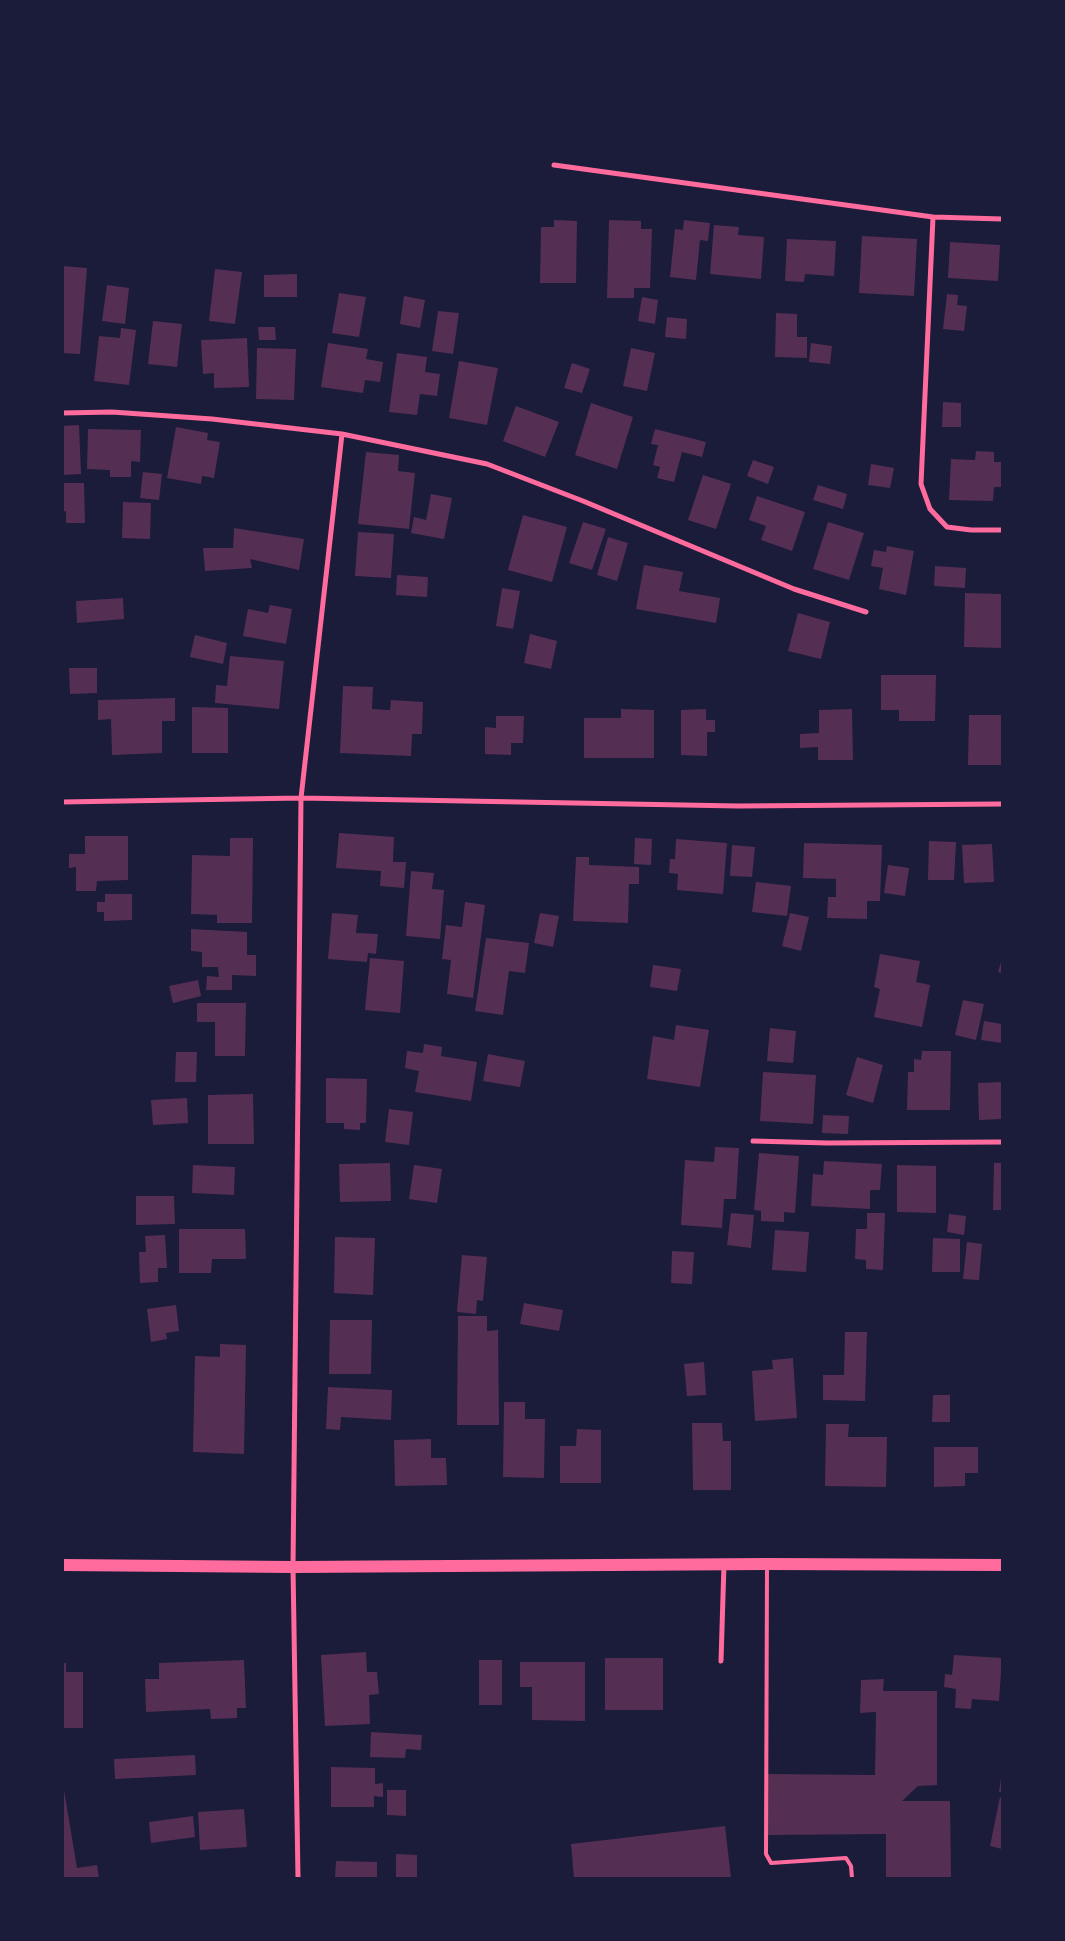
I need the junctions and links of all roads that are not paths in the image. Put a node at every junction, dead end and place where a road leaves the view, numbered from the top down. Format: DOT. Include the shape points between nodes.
graph roads {
  1 [pos="554,165"];
  2 [pos="933,217"];
  3 [pos="1002,219"];
  4 [pos="62,413"];
  5 [pos="342,434"];
  6 [pos="1002,530"];
  7 [pos="866,612"];
  8 [pos="301,798"];
  9 [pos="62,802"];
  10 [pos="1002,804"];
  11 [pos="753,1141"];
  12 [pos="1002,1142"];
  13 [pos="724,1564"];
  14 [pos="767,1564"];
  15 [pos="1002,1565"];
  16 [pos="62,1566"];
  17 [pos="293,1567"];
  18 [pos="721,1661"];
  19 [pos="298,1878"];
  20 [pos="852,1878"];
  1 -- 2 [label="street"];
  2 -- 3 [label="street"];
  2 -- 6 [label="street" via="922,484 930,509 947,527"];
  4 -- 5 [label="street" via="112,412 212,419"];
  5 -- 7 [label="street" via="487,464 794,590"];
  5 -- 8 [label="street"];
  8 -- 9 [label="street"];
  8 -- 10 [label="street" via="738,806"];
  8 -- 17 [label="street"];
  11 -- 12 [label="street"];
  13 -- 14 [label="main road"];
  13 -- 17 [label="main road"];
  13 -- 18 [label="street"];
  14 -- 15 [label="main road"];
  14 -- 20 [label="lane" via="766,1854 771,1863 846,1858"];
  16 -- 17 [label="main road"];
  17 -- 19 [label="street"];
}
